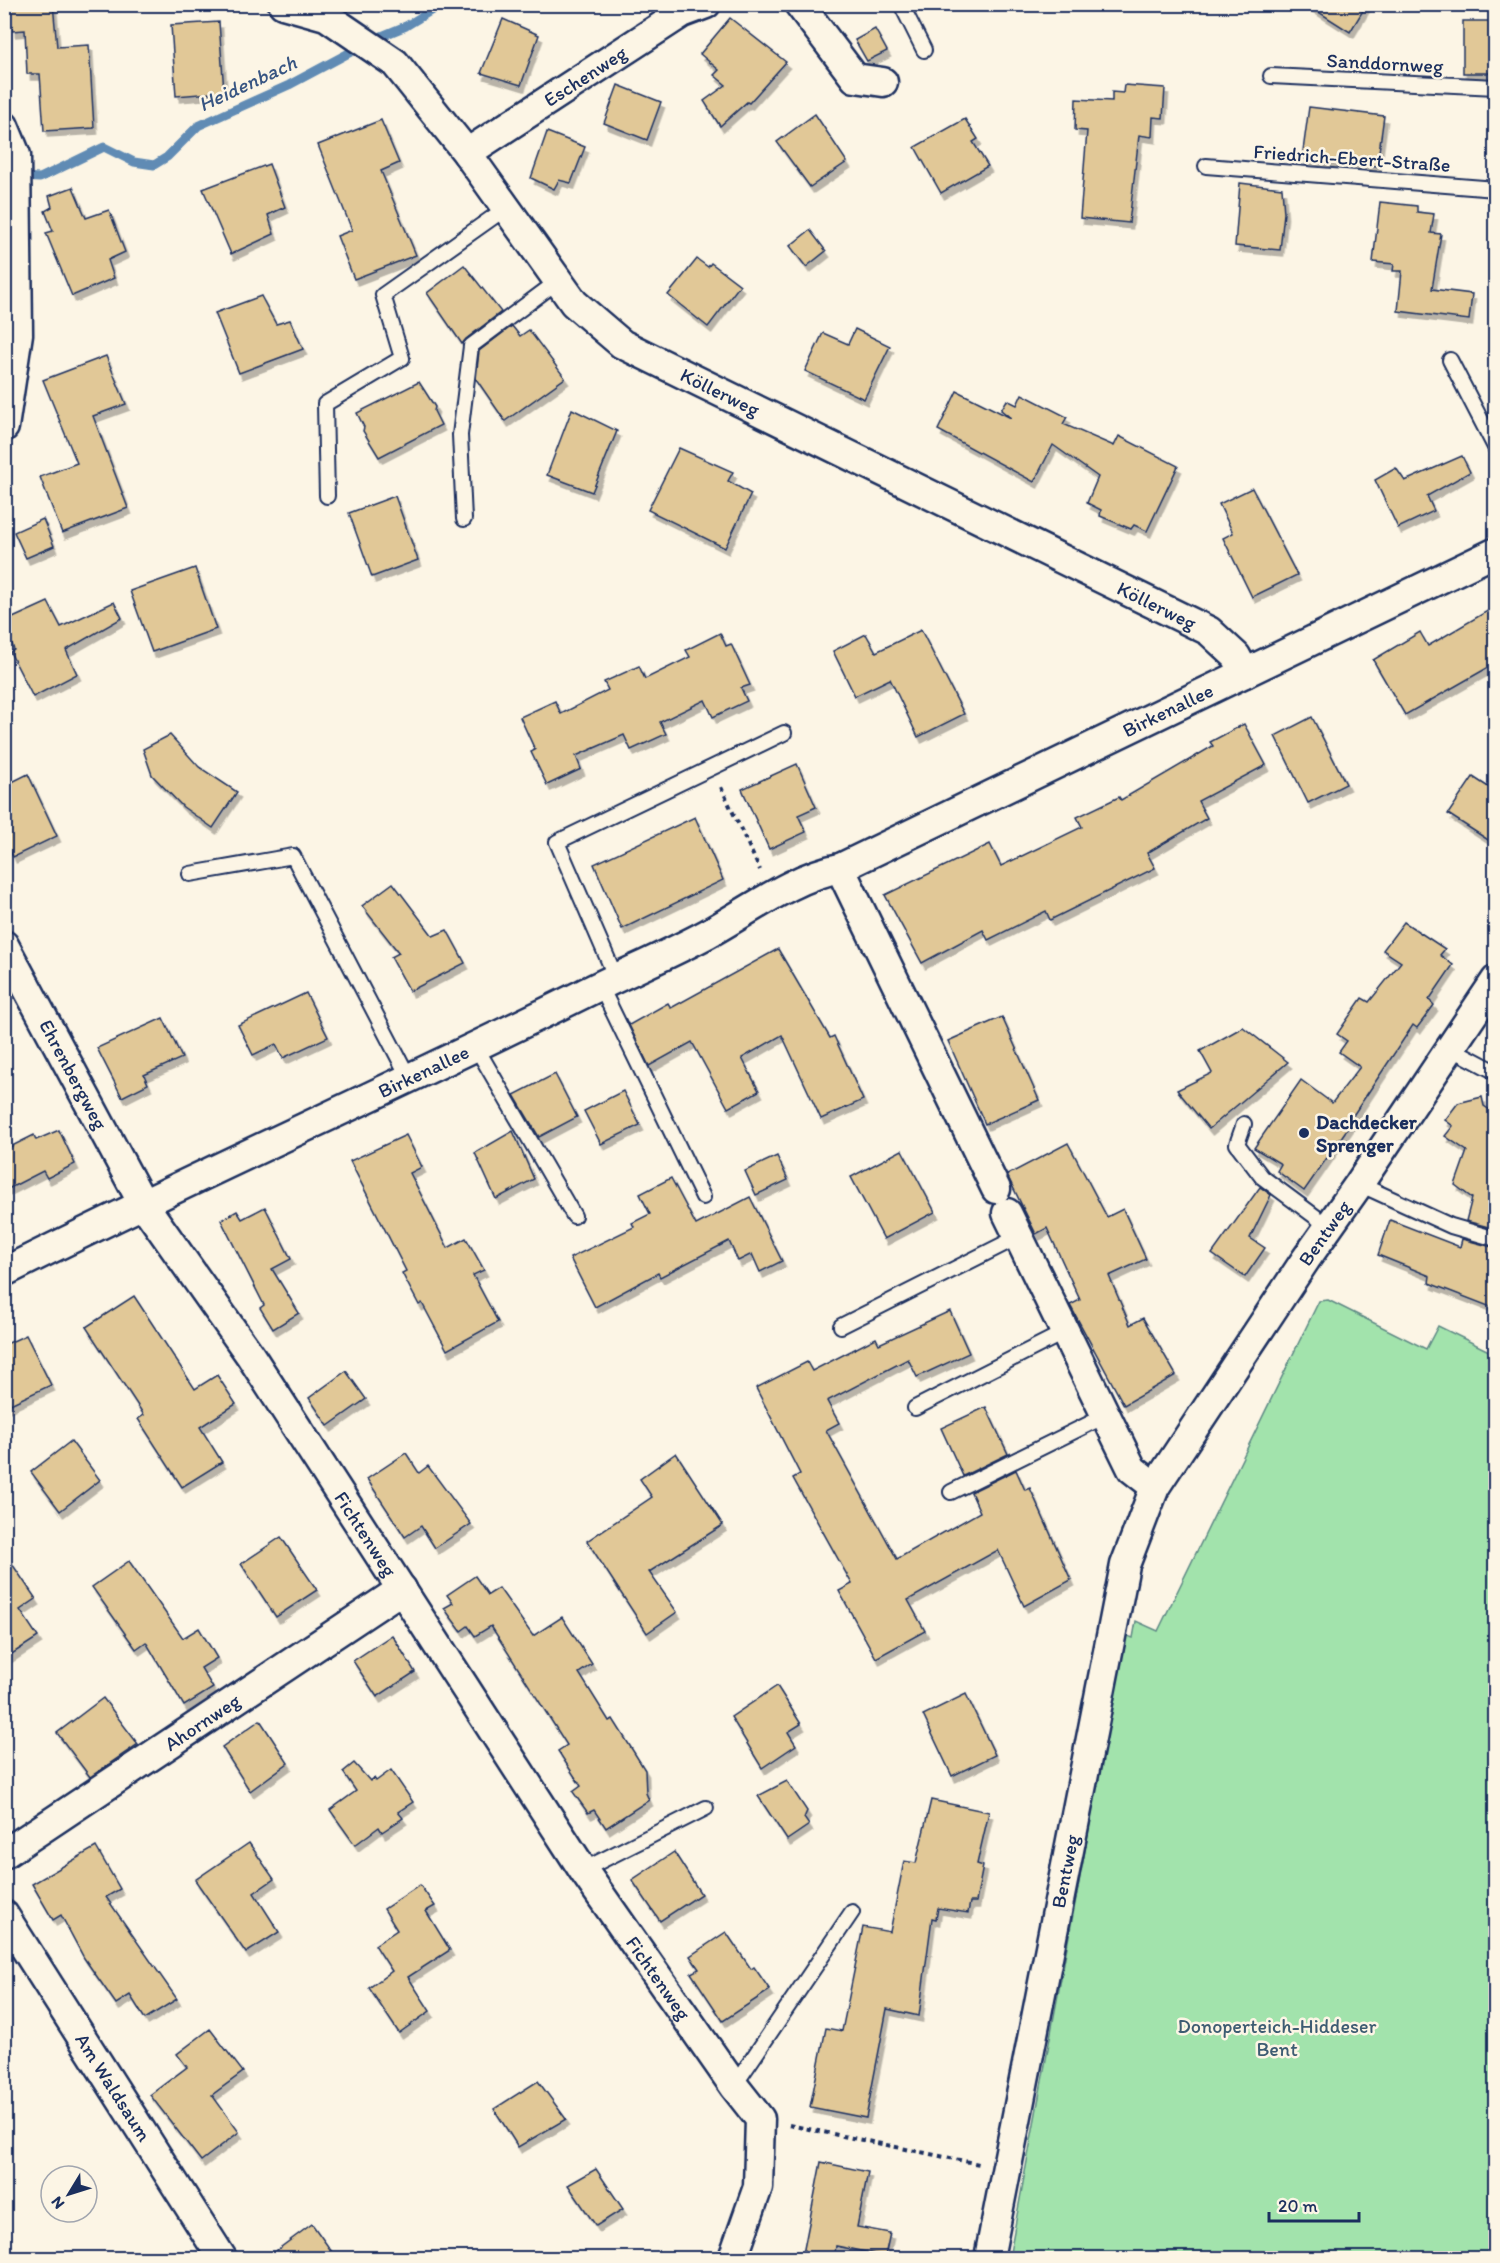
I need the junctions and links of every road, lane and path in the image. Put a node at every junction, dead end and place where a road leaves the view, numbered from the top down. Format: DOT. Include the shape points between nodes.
graph roads {
  1 [pos="282,4"];
  2 [pos="706,4"];
  3 [pos="800,4"];
  4 [pos="901,4"];
  5 [pos="924,50"];
  6 [pos="1271,76"];
  7 [pos="883,82"];
  8 [pos="1496,87"];
  9 [pos="4,126"];
  10 [pos="467,153"];
  11 [pos="1206,166"];
  12 [pos="1496,189"];
  13 [pos="506,207"];
  14 [pos="558,281"];
  15 [pos="1450,360"];
  16 [pos="7,400"];
  17 [pos="4,427"];
  18 [pos="1496,449"];
  19 [pos="327,496"];
  20 [pos="464,519"];
  21 [pos="1496,552"];
  22 [pos="1245,673"];
  23 [pos="784,733"];
  24 [pos="712,767"];
  25 [pos="840,868"];
  26 [pos="190,874"];
  27 [pos="772,897"];
  28 [pos="7,955"];
  29 [pos="1496,980"];
  30 [pos="608,982"];
  31 [pos="476,1047"];
  32 [pos="1449,1047"];
  33 [pos="1496,1072"];
  34 [pos="410,1080"];
  35 [pos="1244,1124"];
  36 [pos="1359,1184"];
  37 [pos="704,1197"];
  38 [pos="142,1202"];
  39 [pos="1007,1213"];
  40 [pos="574,1216"];
  41 [pos="1328,1226"];
  42 [pos="1496,1239"];
  43 [pos="4,1272"];
  44 [pos="840,1326"];
  45 [pos="1065,1332"];
  46 [pos="915,1408"];
  47 [pos="1107,1416"];
  48 [pos="1155,1487"];
  49 [pos="951,1492"];
  50 [pos="402,1589"];
  51 [pos="706,1808"];
  52 [pos="4,1854"];
  53 [pos="583,1870"];
  54 [pos="852,1912"];
  55 [pos="4,1915"];
  56 [pos="734,2086"];
  57 [pos="760,2119"];
  58 [pos="1006,2171"];
  59 [pos="222,2259"];
  60 [pos="732,2259"];
  61 [pos="988,2259"];
  1 -- 10 [label="street, Köllerweg" via="326,16 395,63"];
  2 -- 10 [label="street, Eschenweg" via="682,13"];
  3 -- 7 [label="street" via="855,78"];
  4 -- 5 [label="lane"];
  6 -- 8 [label="lane, Sanddornweg"];
  9 -- 16 [label="street" via="16,155 18,334"];
  10 -- 13 [label="street, Köllerweg"];
  11 -- 12 [label="lane, Friedrich-Ebert-Straße"];
  13 -- 14 [label="street, Köllerweg"];
  13 -- 19 [label="lane" via="383,295 402,358 326,404"];
  14 -- 20 [label="lane" via="471,346 460,435"];
  14 -- 22 [label="street, Köllerweg" via="574,303 622,344 1209,631 1236,656"];
  15 -- 18 [label="lane"];
  16 -- 17 [label="street"];
  21 -- 22 [label="street, Birkenallee"];
  22 -- 25 [label="street, Birkenallee"];
  23 -- 24 [label="lane"];
  24 -- 27 [label="path"];
  24 -- 30 [label="lane" via="557,842"];
  25 -- 27 [label="street, Birkenallee" via="824,871"];
  25 -- 39 [label="street"];
  26 -- 34 [label="lane" via="293,856"];
  27 -- 30 [label="street, Birkenallee"];
  28 -- 38 [label="street, Ehrenbergweg"];
  29 -- 32 [label="street, Bentweg"];
  30 -- 31 [label="street, Birkenallee"];
  30 -- 37 [label="lane"];
  31 -- 34 [label="street, Birkenallee"];
  31 -- 40 [label="lane"];
  32 -- 33 [label="lane"];
  32 -- 36 [label="street, Bentweg"];
  34 -- 38 [label="street, Birkenallee"];
  35 -- 41 [label="lane" via="1237,1144 1262,1177"];
  36 -- 41 [label="street, Bentweg"];
  36 -- 42 [label="lane" via="1451,1226"];
  38 -- 43 [label="street, Birkenallee"];
  38 -- 50 [label="street, Fichtenweg" via="250,1354"];
  39 -- 44 [label="lane"];
  39 -- 45 [label="street"];
  41 -- 48 [label="street, Bentweg"];
  45 -- 46 [label="lane"];
  45 -- 47 [label="street"];
  47 -- 48 [label="street" via="1132,1469"];
  47 -- 49 [label="lane"];
  48 -- 58 [label="street, Bentweg" via="1125,1565"];
  50 -- 52 [label="street, Ahornweg"];
  50 -- 53 [label="street, Fichtenweg"];
  51 -- 53 [label="lane"];
  53 -- 56 [label="street, Fichtenweg"];
  54 -- 56 [label="lane"];
  55 -- 59 [label="street, Am Waldsaum"];
  56 -- 57 [label="street, Fichtenweg"];
  57 -- 58 [label="path"];
  57 -- 60 [label="street" via="758,2187"];
  58 -- 61 [label="street, Bentweg"];
}
